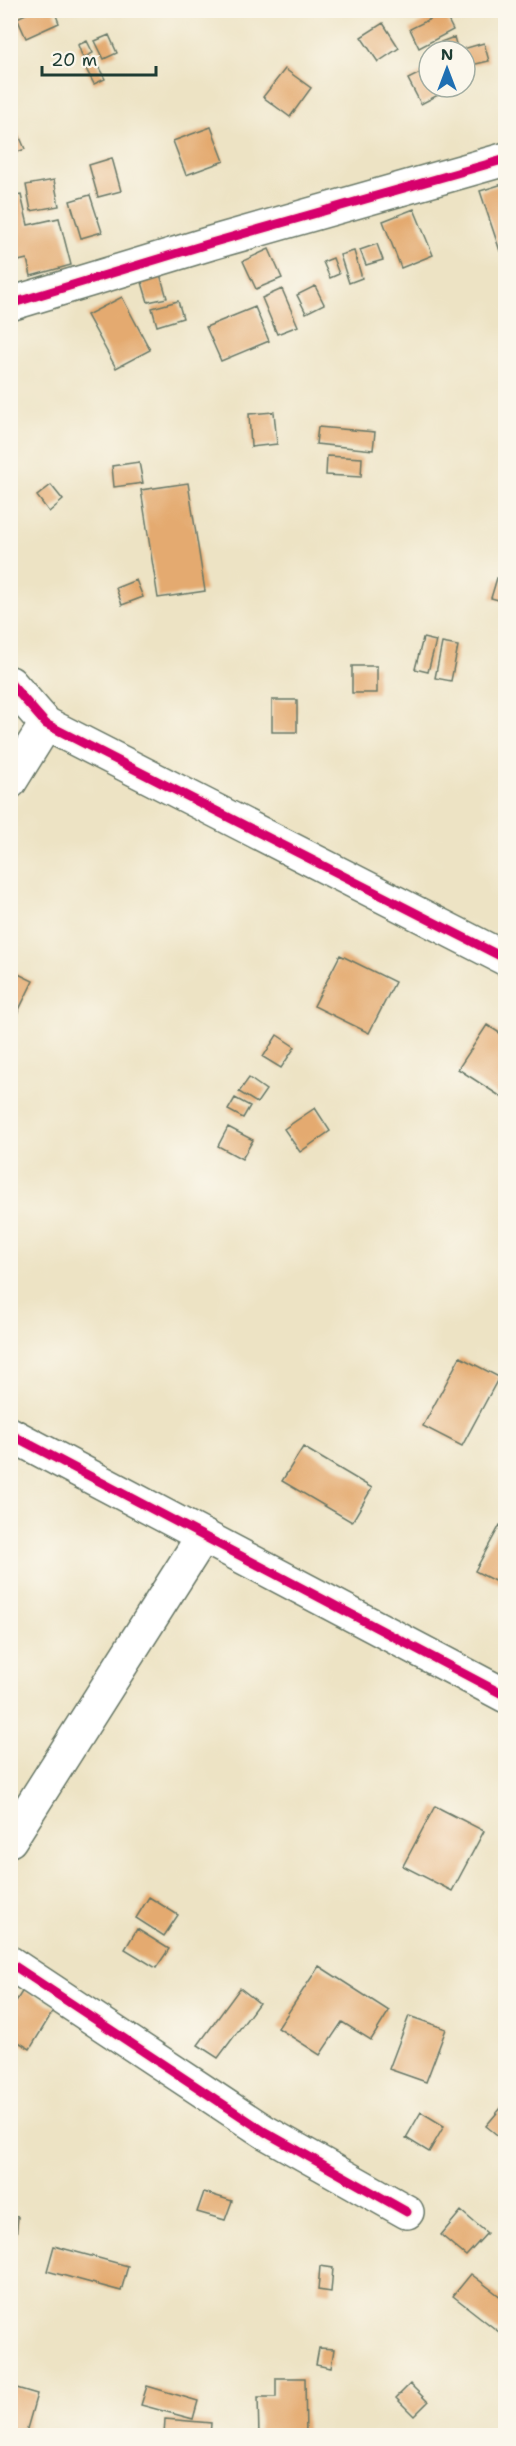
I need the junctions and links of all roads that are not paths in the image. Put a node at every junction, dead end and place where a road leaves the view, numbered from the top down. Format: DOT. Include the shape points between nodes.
graph roads {
  1 [pos="506,159"];
  2 [pos="10,304"];
  3 [pos="10,683"];
  4 [pos="46,724"];
  5 [pos="10,782"];
  6 [pos="506,959"];
  7 [pos="10,1434"];
  8 [pos="203,1536"];
  9 [pos="506,1696"];
  10 [pos="10,1840"];
  11 [pos="10,1963"];
  12 [pos="407,2212"];
  1 -- 2 [label="street"];
  3 -- 4 [label="street"];
  4 -- 5 [label="street"];
  4 -- 6 [label="street"];
  7 -- 8 [label="street"];
  8 -- 9 [label="street"];
  8 -- 10 [label="street"];
  11 -- 12 [label="street" via="265,2132"];
}
